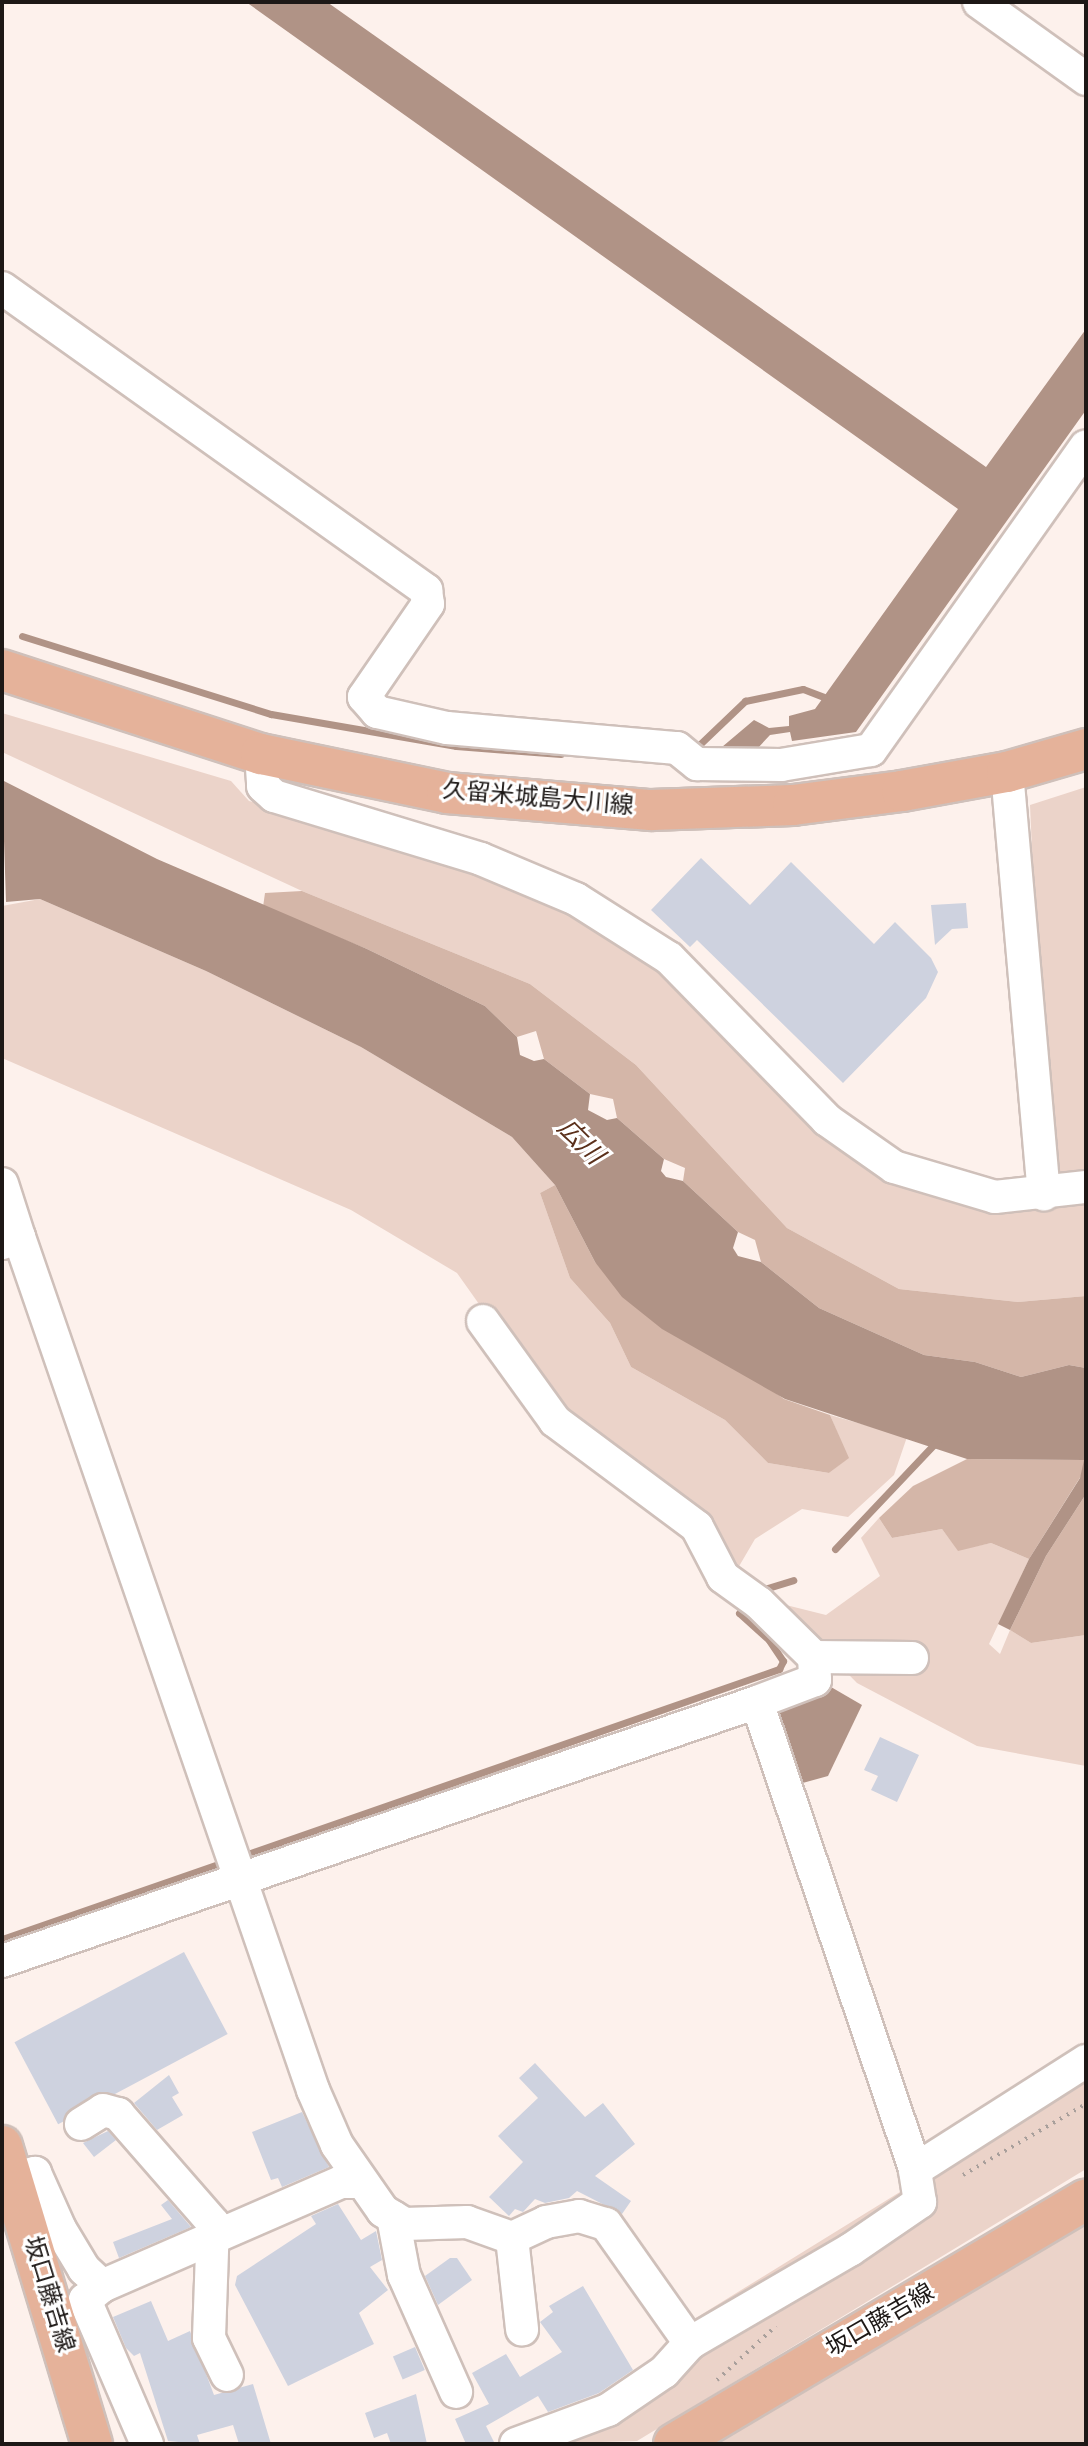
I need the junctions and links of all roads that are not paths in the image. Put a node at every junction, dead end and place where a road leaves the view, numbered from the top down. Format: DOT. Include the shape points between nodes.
graph roads {
  1 [pos="979,2"];
  2 [pos="1086,79"];
  3 [pos="2,288"];
  4 [pos="1086,446"];
  5 [pos="2,670"];
  6 [pos="1086,749"];
  7 [pos="261,754"];
  8 [pos="1007,772"];
  9 [pos="2,1184"];
  10 [pos="1086,1187"];
  11 [pos="1044,1194"];
  12 [pos="10,1240"];
  13 [pos="483,1321"];
  14 [pos="814,1657"];
  15 [pos="912,1658"];
  16 [pos="757,1702"];
  17 [pos="236,1865"];
  18 [pos="2,1961"];
  19 [pos="1086,2061"];
  20 [pos="81,2124"];
  21 [pos="7,2163"];
  22 [pos="915,2170"];
  23 [pos="362,2182"];
  24 [pos="1086,2199"];
  25 [pos="393,2217"];
  26 [pos="512,2238"];
  27 [pos="216,2239"];
  28 [pos="102,2286"];
  29 [pos="522,2329"];
  30 [pos="690,2343"];
  31 [pos="227,2375"];
  32 [pos="456,2392"];
  33 [pos="92,2444"];
  34 [pos="147,2444"];
  35 [pos="516,2444"];
  36 [pos="674,2444"];
  1 -- 2 [label="street"];
  3 -- 4 [label="street" via="426,590 428,604 364,697 377,712 447,728 677,748 697,764 781,765 871,750"];
  5 -- 7 [label="main road, 久留米城島大川線"];
  6 -- 8 [label="main road, 久留米城島大川線"];
  7 -- 8 [label="main road, 久留米城島大川線" via="447,793 651,810 793,805"];
  7 -- 11 [label="street" via="263,786 274,796 481,859 576,899 669,958 827,1120 894,1167 995,1197"];
  8 -- 11 [label="street"];
  9 -- 12 [label="street"];
  10 -- 11 [label="street"];
  12 -- 17 [label="street"];
  13 -- 14 [label="street" via="555,1421 697,1527 723,1577"];
  14 -- 15 [label="street"];
  14 -- 16 [label="street" via="815,1680"];
  16 -- 17 [label="street"];
  16 -- 22 [label="street"];
  17 -- 18 [label="street"];
  17 -- 23 [label="street" via="313,2090 337,2145"];
  19 -- 22 [label="street"];
  20 -- 27 [label="street" via="103,2110 118,2114 213,2223"];
  21 -- 28 [label="street" via="35,2173 60,2229 84,2269"];
  21 -- 33 [label="main road, 坂口藤吉線"];
  22 -- 30 [label="street" via="920,2202 850,2250"];
  23 -- 25 [label="street"];
  23 -- 27 [label="street" via="341,2182"];
  24 -- 36 [label="main road, 坂口藤吉線"];
  25 -- 26 [label="street" via="405,2224 467,2222"];
  25 -- 32 [label="street" via="393,2241 404,2275"];
  26 -- 29 [label="street"];
  26 -- 30 [label="street" via="546,2222 579,2216 606,2224"];
  27 -- 28 [label="street"];
  27 -- 31 [label="street" via="208,2328"];
  28 -- 34 [label="street" via="85,2300"];
  30 -- 35 [label="street" via="664,2372 608,2410"];
}
